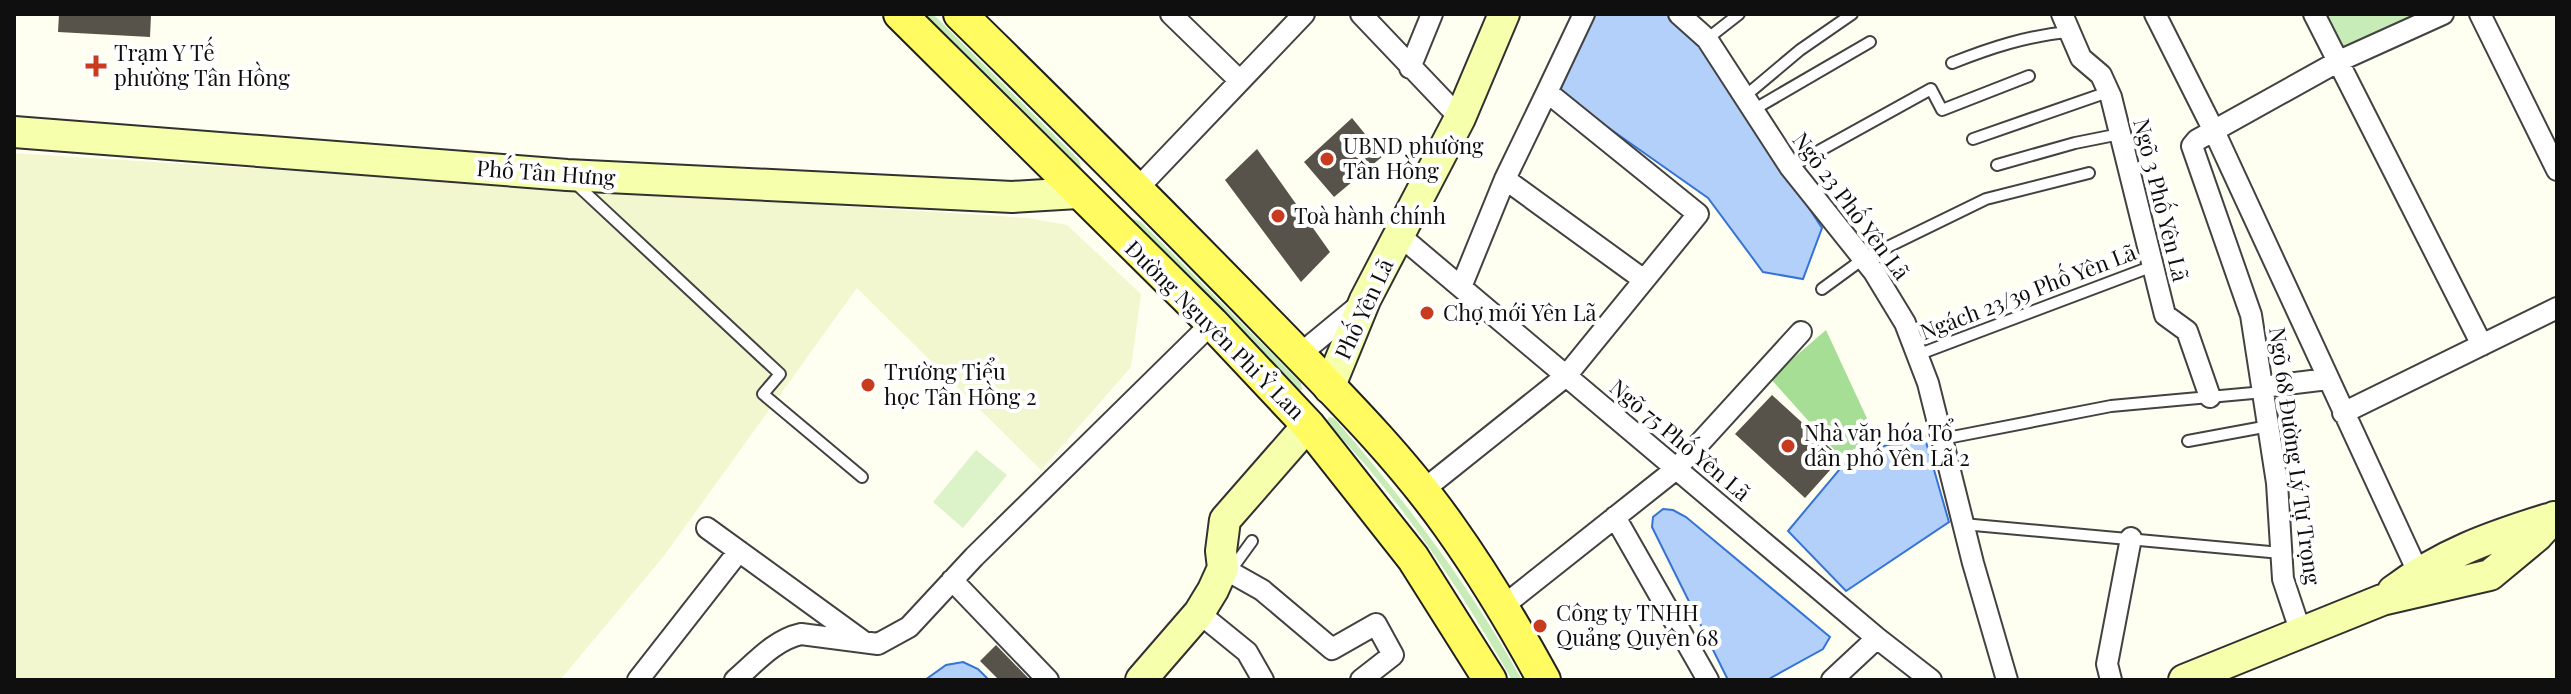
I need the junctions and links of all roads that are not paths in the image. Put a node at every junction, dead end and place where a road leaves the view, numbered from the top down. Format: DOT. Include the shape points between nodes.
graph roads {
  1 [pos="900,14"];
  2 [pos="960,14"];
  3 [pos="1171,14"];
  4 [pos="1304,14"];
  5 [pos="1361,14"];
  6 [pos="1432,14"];
  7 [pos="1504,14"];
  8 [pos="1584,14"];
  9 [pos="1739,14"];
  10 [pos="1852,14"];
  11 [pos="2155,14"];
  12 [pos="2314,14"];
  13 [pos="2443,14"];
  14 [pos="2480,14"];
  15 [pos="1690,18"];
  16 [pos="2066,23"];
  17 [pos="1707,39"];
  18 [pos="1870,42"];
  19 [pos="2339,61"];
  20 [pos="1952,63"];
  21 [pos="1410,68"];
  22 [pos="2029,76"];
  23 [pos="1240,81"];
  24 [pos="1547,92"];
  25 [pos="2108,92"];
  26 [pos="1748,103"];
  27 [pos="1460,118"];
  28 [pos="2214,131"];
  29 [pos="14,132"];
  30 [pos="2120,134"];
  31 [pos="1973,139"];
  32 [pos="1997,165"];
  33 [pos="1790,167"];
  34 [pos="2557,170"];
  35 [pos="2089,173"];
  36 [pos="567,175"];
  37 [pos="1505,179"];
  38 [pos="1138,188"];
  39 [pos="1078,193"];
  40 [pos="1399,235"];
  41 [pos="1863,259"];
  42 [pos="2153,266"];
  43 [pos="1644,280"];
  44 [pos="1461,287"];
  45 [pos="1822,289"];
  46 [pos="1365,300"];
  47 [pos="2557,308"];
  48 [pos="1212,323"];
  49 [pos="1801,332"];
  50 [pos="2482,345"];
  51 [pos="1299,355"];
  52 [pos="1917,355"];
  53 [pos="1566,376"];
  54 [pos="2328,379"];
  55 [pos="1329,388"];
  56 [pos="2264,389"];
  57 [pos="2210,397"];
  58 [pos="2343,413"];
  59 [pos="1308,425"];
  60 [pos="2269,426"];
  61 [pos="1942,439"];
  62 [pos="2188,441"];
  63 [pos="1676,469"];
  64 [pos="862,477"];
  65 [pos="1422,491"];
  66 [pos="1615,517"];
  67 [pos="2556,517"];
  68 [pos="1963,524"];
  69 [pos="707,528"];
  70 [pos="2131,538"];
  71 [pos="1252,541"];
  72 [pos="739,551"];
  73 [pos="2281,553"];
  74 [pos="1226,570"];
  75 [pos="2418,572"];
  76 [pos="952,580"];
  77 [pos="2382,600"];
  78 [pos="1502,607"];
  79 [pos="1199,613"];
  80 [pos="2301,633"];
  81 [pos="1877,638"];
  82 [pos="867,644"];
  83 [pos="638,680"];
  84 [pos="735,680"];
  85 [pos="1048,680"];
  86 [pos="1141,680"];
  87 [pos="1263,680"];
  88 [pos="1361,680"];
  89 [pos="1490,680"];
  90 [pos="1544,680"];
  91 [pos="1708,680"];
  92 [pos="1832,680"];
  93 [pos="1931,680"];
  94 [pos="2007,680"];
  95 [pos="2111,680"];
  96 [pos="2184,680"];
  1 -- 39 [label="main road, Đường Nguyên Phi Ỷ Lan"];
  2 -- 38 [label="main road, Đường Nguyên Phi Ỷ Lan"];
  3 -- 23 [label="street"];
  4 -- 23 [label="street"];
  5 -- 21 [label="street"];
  6 -- 21 [label="street"];
  7 -- 27 [label="street, Phố Yên Lã"];
  8 -- 24 [label="street"];
  9 -- 17 [label="lane"];
  10 -- 26 [label="lane" via="1800,50"];
  11 -- 28 [label="street"];
  12 -- 19 [label="street"];
  13 -- 19 [label="street"];
  14 -- 34 [label="street"];
  15 -- 17 [label="street, Ngõ 23 Phố Yên Lã"];
  16 -- 20 [label="lane" via="2047,34"];
  16 -- 25 [label="street, Ngõ 3 Phố Yên Lã" via="2081,58 2101,75"];
  17 -- 26 [label="street, Ngõ 23 Phố Yên Lã"];
  18 -- 26 [label="lane"];
  19 -- 28 [label="street"];
  19 -- 50 [label="street"];
  21 -- 27 [label="street"];
  22 -- 33 [label="lane" via="1942,110 1931,89"];
  23 -- 38 [label="street"];
  24 -- 37 [label="street"];
  24 -- 43 [label="street" via="1698,214"];
  25 -- 30 [label="street, Ngõ 3 Phố Yên Lã"];
  25 -- 31 [label="lane"];
  26 -- 33 [label="street, Ngõ 23 Phố Yên Lã"];
  27 -- 40 [label="street, Phố Yên Lã"];
  28 -- 54 [label="street"];
  28 -- 56 [label="street, Ngõ 68 Đường Lý Tự Trọng" via="2197,140 2192,151 2251,315"];
  29 -- 36 [label="street, Phố Tân Hưng"];
  30 -- 32 [label="lane"];
  30 -- 42 [label="street, Ngõ 3 Phố Yên Lã"];
  33 -- 41 [label="street, Ngõ 23 Phố Yên Lã"];
  35 -- 41 [label="lane" via="1986,199"];
  36 -- 39 [label="street, Phố Tân Hưng" via="1012,197"];
  36 -- 64 [label="lane" via="780,374 763,394"];
  37 -- 43 [label="street"];
  37 -- 44 [label="street"];
  38 -- 39 [label="main road"];
  38 -- 51 [label="main road, Đường Nguyên Phi Ỷ Lan"];
  39 -- 48 [label="main road, Đường Nguyên Phi Ỷ Lan"];
  40 -- 44 [label="street, Ngõ 75 Phố Yên Lã"];
  40 -- 46 [label="street, Phố Yên Lã"];
  41 -- 45 [label="lane"];
  41 -- 52 [label="street, Ngõ 23 Phố Yên Lã" via="1905,323"];
  42 -- 52 [label="lane, Ngách 23/39 Phố Yên Lã"];
  42 -- 57 [label="street, Ngõ 3 Phố Yên Lã" via="2165,315 2187,331"];
  43 -- 53 [label="street"];
  44 -- 53 [label="street, Ngõ 75 Phố Yên Lã"];
  46 -- 51 [label="street"];
  46 -- 55 [label="street, Phố Yên Lã"];
  47 -- 50 [label="street"];
  48 -- 59 [label="main road, Đường Nguyên Phi Ỷ Lan"];
  48 -- 76 [label="street"];
  49 -- 63 [label="street"];
  50 -- 58 [label="street"];
  51 -- 55 [label="main road, Đường Nguyên Phi Ỷ Lan"];
  52 -- 61 [label="street, Ngõ 23 Phố Yên Lã"];
  53 -- 63 [label="street, Ngõ 75 Phố Yên Lã"];
  53 -- 65 [label="street"];
  54 -- 56 [label="street"];
  54 -- 58 [label="street"];
  55 -- 59 [label="main road"];
  55 -- 65 [label="main road, Đường Nguyên Phi Ỷ Lan"];
  56 -- 57 [label="lane"];
  56 -- 60 [label="street, Ngõ 68 Đường Lý Tự Trọng"];
  57 -- 61 [label="lane" via="2111,406"];
  58 -- 75 [label="street"];
  59 -- 74 [label="street" via="1225,520 1221,551"];
  59 -- 89 [label="main road, Đường Nguyên Phi Ỷ Lan" via="1413,558"];
  60 -- 62 [label="lane"];
  60 -- 73 [label="street, Ngõ 68 Đường Lý Tự Trọng"];
  61 -- 68 [label="street, Ngõ 23 Phố Yên Lã"];
  63 -- 66 [label="street"];
  63 -- 81 [label="street, Ngõ 75 Phố Yên Lã"];
  65 -- 78 [label="main road, Đường Nguyên Phi Ỷ Lan"];
  66 -- 78 [label="street"];
  66 -- 91 [label="street"];
  67 -- 75 [label="street" via="2484,538"];
  67 -- 77 [label="street" via="2490,575"];
  68 -- 70 [label="lane"];
  68 -- 94 [label="street, Ngõ 23 Phố Yên Lã"];
  69 -- 72 [label="street"];
  70 -- 73 [label="lane"];
  70 -- 95 [label="street" via="2107,664"];
  71 -- 74 [label="lane"];
  72 -- 82 [label="street"];
  72 -- 83 [label="street"];
  73 -- 80 [label="street, Ngõ 68 Đường Lý Tự Trọng" via="2283,579"];
  74 -- 79 [label="street"];
  74 -- 88 [label="street" via="1262,590 1332,649 1376,624 1393,655"];
  75 -- 77 [label="street"];
  76 -- 82 [label="street" via="909,627 888,640"];
  76 -- 85 [label="street"];
  77 -- 80 [label="street"];
  78 -- 90 [label="main road, Đường Nguyên Phi Ỷ Lan"];
  79 -- 86 [label="street"];
  79 -- 87 [label="street" via="1247,652"];
  80 -- 96 [label="street"];
  81 -- 92 [label="street"];
  81 -- 93 [label="street, Ngõ 75 Phố Yên Lã"];
  82 -- 84 [label="street" via="793,636"];
}
